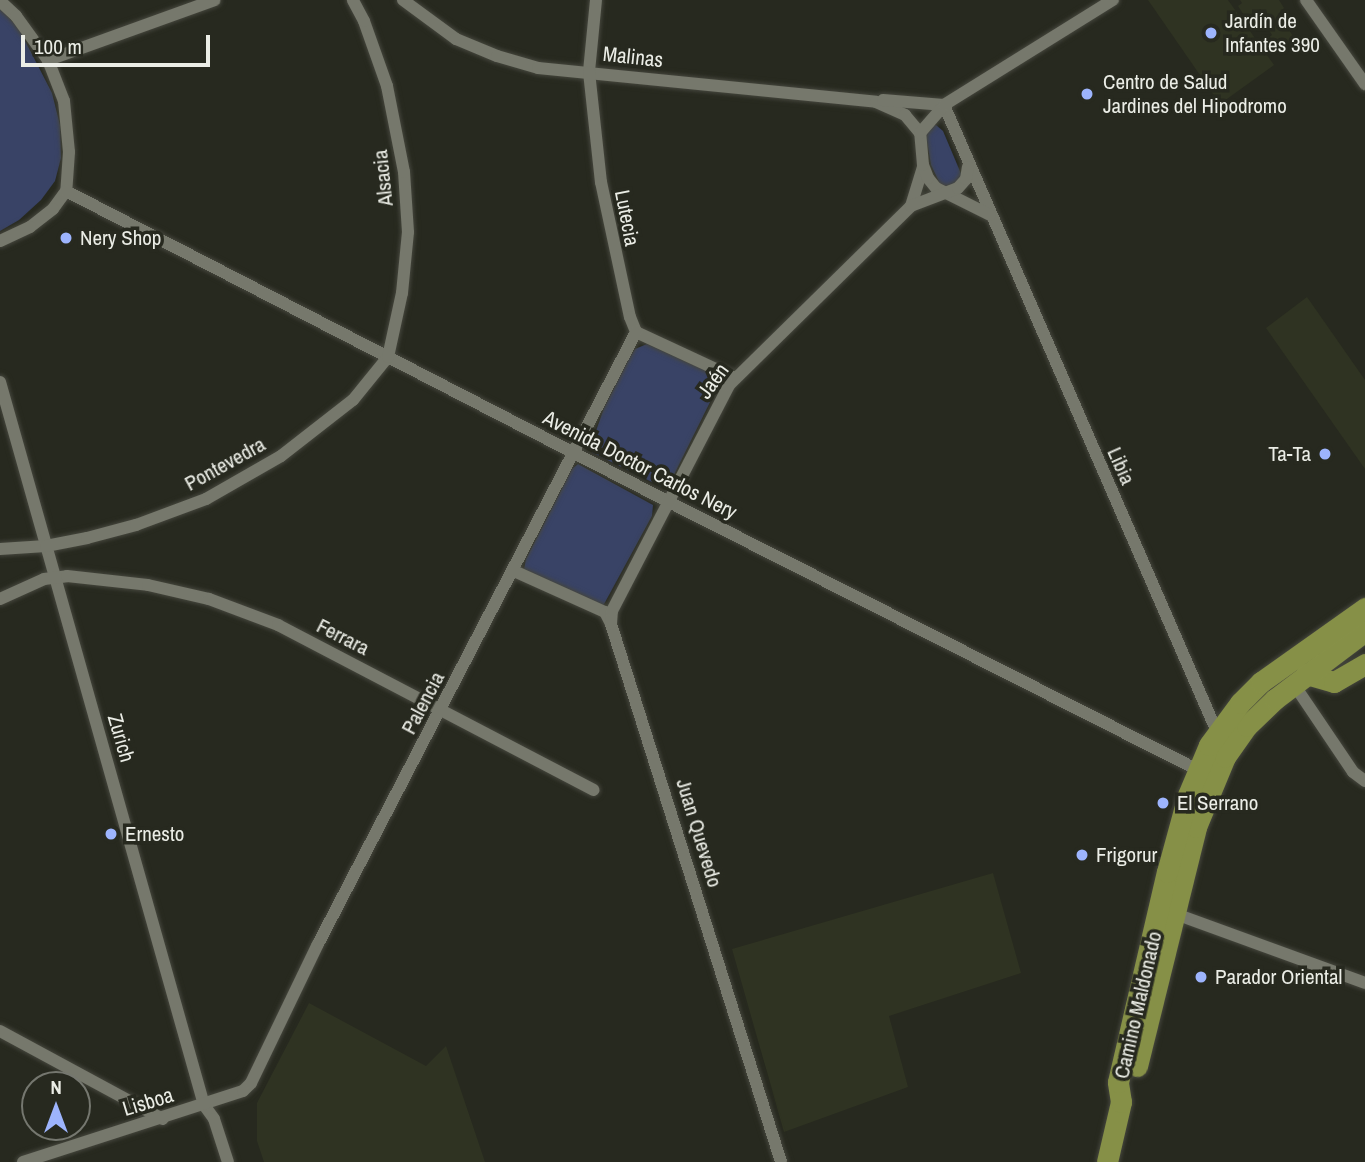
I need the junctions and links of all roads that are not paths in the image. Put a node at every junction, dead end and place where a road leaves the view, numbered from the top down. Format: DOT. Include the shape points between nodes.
graph roads {
  1 [pos="215,0"];
  2 [pos="404,0"];
  3 [pos="596,0"];
  4 [pos="1113,0"];
  5 [pos="1306,0"];
  6 [pos="0,1"];
  7 [pos="356,1"];
  8 [pos="48,60"];
  9 [pos="589,72"];
  10 [pos="1365,84"];
  11 [pos="876,102"];
  12 [pos="944,105"];
  13 [pos="920,133"];
  14 [pos="923,165"];
  15 [pos="968,167"];
  16 [pos="66,191"];
  17 [pos="948,194"];
  18 [pos="911,206"];
  19 [pos="990,215"];
  20 [pos="0,241"];
  21 [pos="636,332"];
  22 [pos="388,358"];
  23 [pos="735,378"];
  24 [pos="0,382"];
  25 [pos="574,453"];
  26 [pos="669,502"];
  27 [pos="46,546"];
  28 [pos="0,549"];
  29 [pos="514,570"];
  30 [pos="55,576"];
  31 [pos="0,599"];
  32 [pos="1365,608"];
  33 [pos="611,624"];
  34 [pos="1365,631"];
  35 [pos="1365,664"];
  36 [pos="1300,679"];
  37 [pos="442,709"];
  38 [pos="1217,732"];
  39 [pos="1198,770"];
  40 [pos="1365,781"];
  41 [pos="593,790"];
  42 [pos="1167,911"];
  43 [pos="1365,983"];
  44 [pos="0,1031"];
  45 [pos="243,1091"];
  46 [pos="204,1105"];
  47 [pos="163,1119"];
  48 [pos="23,1162"];
  49 [pos="228,1162"];
  50 [pos="782,1162"];
  51 [pos="1107,1162"];
  1 -- 8 [label="street"];
  2 -- 9 [label="street, Malinas" via="456,39 497,56 538,68"];
  3 -- 9 [label="street, Lutecia"];
  4 -- 12 [label="street"];
  5 -- 10 [label="street"];
  6 -- 8 [label="street"];
  7 -- 22 [label="street, Alsacia" via="390,98 404,172 408,232 402,293"];
  8 -- 16 [label="street" via="64,101 68,130"];
  9 -- 11 [label="street, Malinas"];
  9 -- 21 [label="street, Lutecia" via="601,183 624,297"];
  11 -- 12 [label="street, Malinas"];
  11 -- 13 [label="street, Malinas" via="905,115"];
  12 -- 13 [label="street"];
  12 -- 15 [label="street, Libia"];
  13 -- 14 [label="street"];
  14 -- 17 [label="street" via="928,178"];
  14 -- 18 [label="street, Jaén"];
  15 -- 17 [label="street" via="958,188"];
  15 -- 19 [label="street, Libia"];
  16 -- 20 [label="street" via="53,209 30,227"];
  16 -- 22 [label="street, Avenida Doctor Carlos Nery"];
  17 -- 18 [label="street, Jaén"];
  17 -- 19 [label="street"];
  18 -- 23 [label="street, Jaén"];
  19 -- 38 [label="street, Libia"];
  21 -- 23 [label="street"];
  21 -- 25 [label="street, Palencia"];
  22 -- 25 [label="street, Avenida Doctor Carlos Nery"];
  22 -- 27 [label="street, Pontevedra" via="353,400 281,456 229,488 136,525"];
  23 -- 26 [label="street, Jaén"];
  24 -- 27 [label="street, Zurich"];
  25 -- 26 [label="street, Avenida Doctor Carlos Nery"];
  25 -- 29 [label="street, Palencia"];
  26 -- 33 [label="street, Jaén" via="612,611"];
  26 -- 39 [label="street, Avenida Doctor Carlos Nery"];
  27 -- 28 [label="street"];
  27 -- 30 [label="street, Zurich"];
  29 -- 33 [label="street" via="605,612"];
  29 -- 37 [label="street, Palencia"];
  30 -- 31 [label="street"];
  30 -- 37 [label="street, Ferrara" via="148,585 209,599 278,625"];
  30 -- 46 [label="street, Zurich"];
  32 -- 38 [label="main road, Camino Maldonado" via="1261,682"];
  33 -- 50 [label="street, Juan Quevedo"];
  34 -- 36 [label="main road, Camino Maldonado"];
  35 -- 36 [label="main road" via="1334,682"];
  36 -- 40 [label="street" via="1353,772"];
  36 -- 42 [label="main road, Camino Maldonado" via="1255,717 1225,757 1201,810"];
  37 -- 41 [label="street, Ferrara"];
  37 -- 45 [label="street, Palencia"];
  38 -- 39 [label="main road, Camino Maldonado"];
  39 -- 42 [label="main road, Camino Maldonado" via="1180,821"];
  42 -- 43 [label="street"];
  42 -- 51 [label="main road, Camino Maldonado" via="1118,1082 1121,1102"];
  44 -- 47 [label="street"];
  45 -- 46 [label="street, Lisboa"];
  46 -- 47 [label="street, Lisboa"];
  46 -- 49 [label="street, Zurich" via="214,1119"];
  47 -- 48 [label="street, Lisboa"];
}
